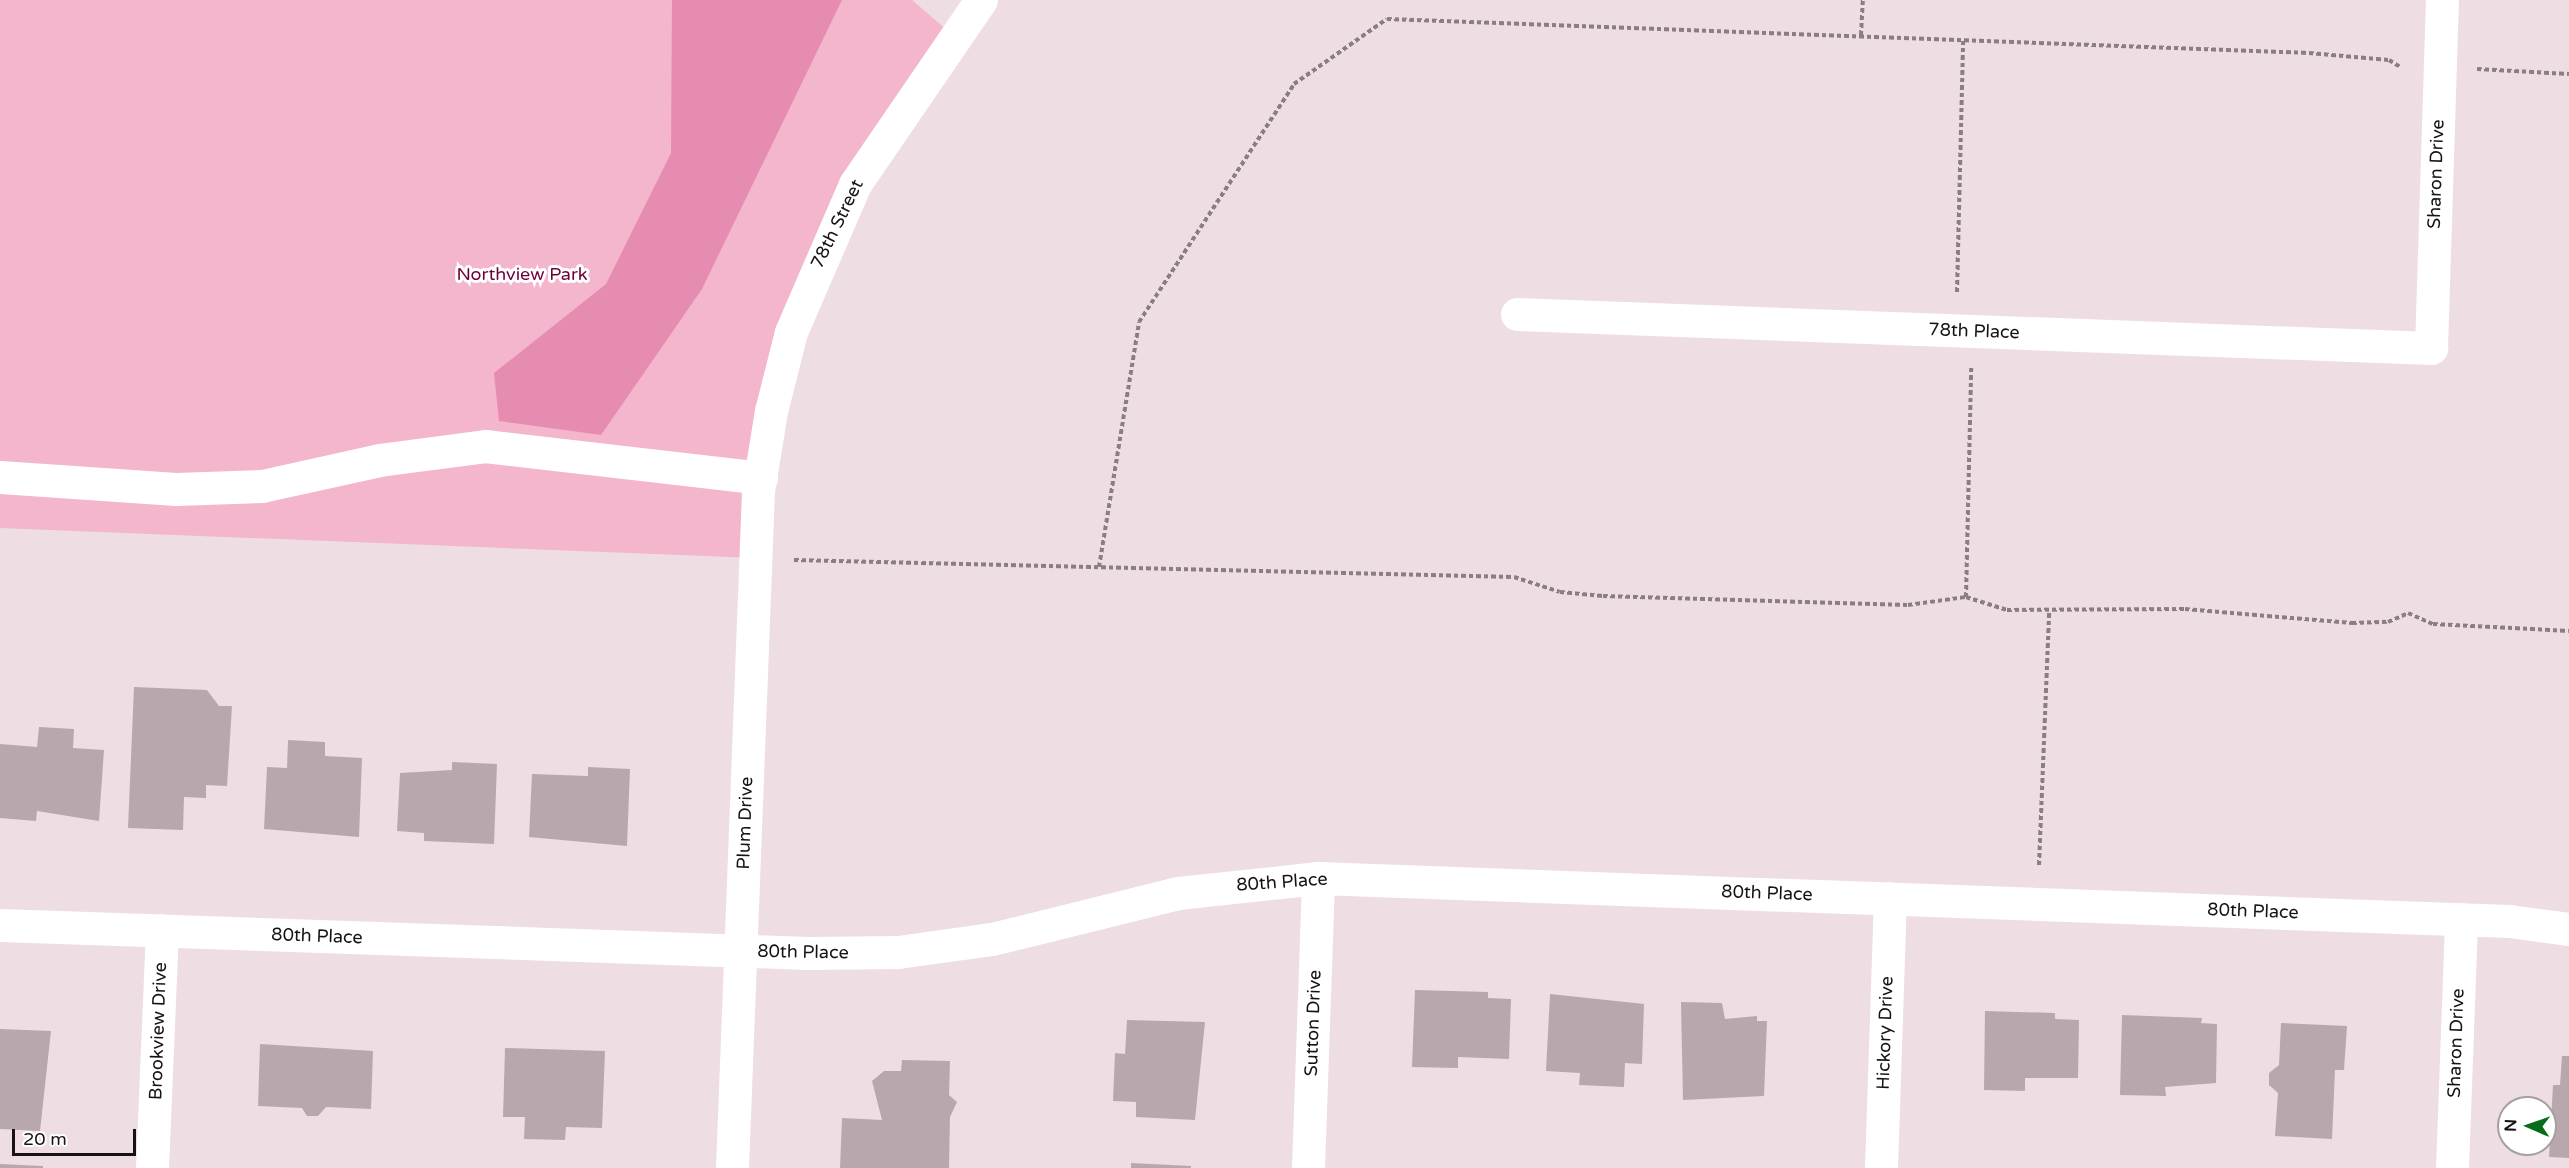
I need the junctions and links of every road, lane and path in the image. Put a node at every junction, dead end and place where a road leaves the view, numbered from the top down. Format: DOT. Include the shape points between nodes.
graph roads {
  1 [pos="981,0"];
  2 [pos="1863,0"];
  3 [pos="2442,0"];
  4 [pos="1861,35"];
  5 [pos="1963,41"];
  6 [pos="2440,68"];
  7 [pos="2569,74"];
  8 [pos="1517,314"];
  9 [pos="1964,331"];
  10 [pos="2431,348"];
  11 [pos="0,477"];
  12 [pos="761,478"];
  13 [pos="756,558"];
  14 [pos="1099,567"];
  15 [pos="1966,597"];
  16 [pos="2049,611"];
  17 [pos="2569,631"];
  18 [pos="1318,878"];
  19 [pos="1890,898"];
  20 [pos="2037,904"];
  21 [pos="2461,919"];
  22 [pos="0,925"];
  23 [pos="2569,929"];
  24 [pos="162,930"];
  25 [pos="740,951"];
  26 [pos="152,1168"];
  27 [pos="732,1168"];
  28 [pos="1308,1168"];
  29 [pos="1881,1168"];
  30 [pos="2452,1168"];
  1 -- 12 [label="street, 78th Street" via="855,184 819,257 791,332"];
  2 -- 4 [label="path"];
  3 -- 6 [label="street, Sharon Drive"];
  4 -- 5 [label="path"];
  4 -- 14 [label="path" via="1387,19 1294,84 1139,322"];
  5 -- 6 [label="path" via="2309,53"];
  5 -- 9 [label="path"];
  6 -- 7 [label="path"];
  6 -- 10 [label="street, Sharon Drive"];
  8 -- 9 [label="street, 78th Place"];
  9 -- 10 [label="street, 78th Place"];
  9 -- 15 [label="path"];
  11 -- 12 [label="street" via="176,489 262,486 379,460 485,446"];
  12 -- 13 [label="street, Plum Drive"];
  13 -- 14 [label="path"];
  13 -- 25 [label="street, Plum Drive"];
  14 -- 15 [label="path" via="1418,579 1514,577 1560,592 1679,599 1908,605"];
  15 -- 16 [label="path" via="2007,610"];
  16 -- 17 [label="path" via="2185,609 2352,623 2388,621 2408,613 2433,624"];
  16 -- 20 [label="path"];
  18 -- 19 [label="street, 80th Place"];
  18 -- 25 [label="street, 80th Place" via="1178,893 992,939 898,952"];
  18 -- 28 [label="street, Sutton Drive"];
  19 -- 20 [label="street, 80th Place"];
  19 -- 29 [label="street, Hickory Drive"];
  20 -- 21 [label="street, 80th Place"];
  21 -- 23 [label="street, 80th Place"];
  21 -- 30 [label="street, Sharon Drive"];
  22 -- 24 [label="street, 80th Place"];
  24 -- 25 [label="street, 80th Place"];
  24 -- 26 [label="street, Brookview Drive"];
  25 -- 27 [label="street, Plum Drive"];
}
